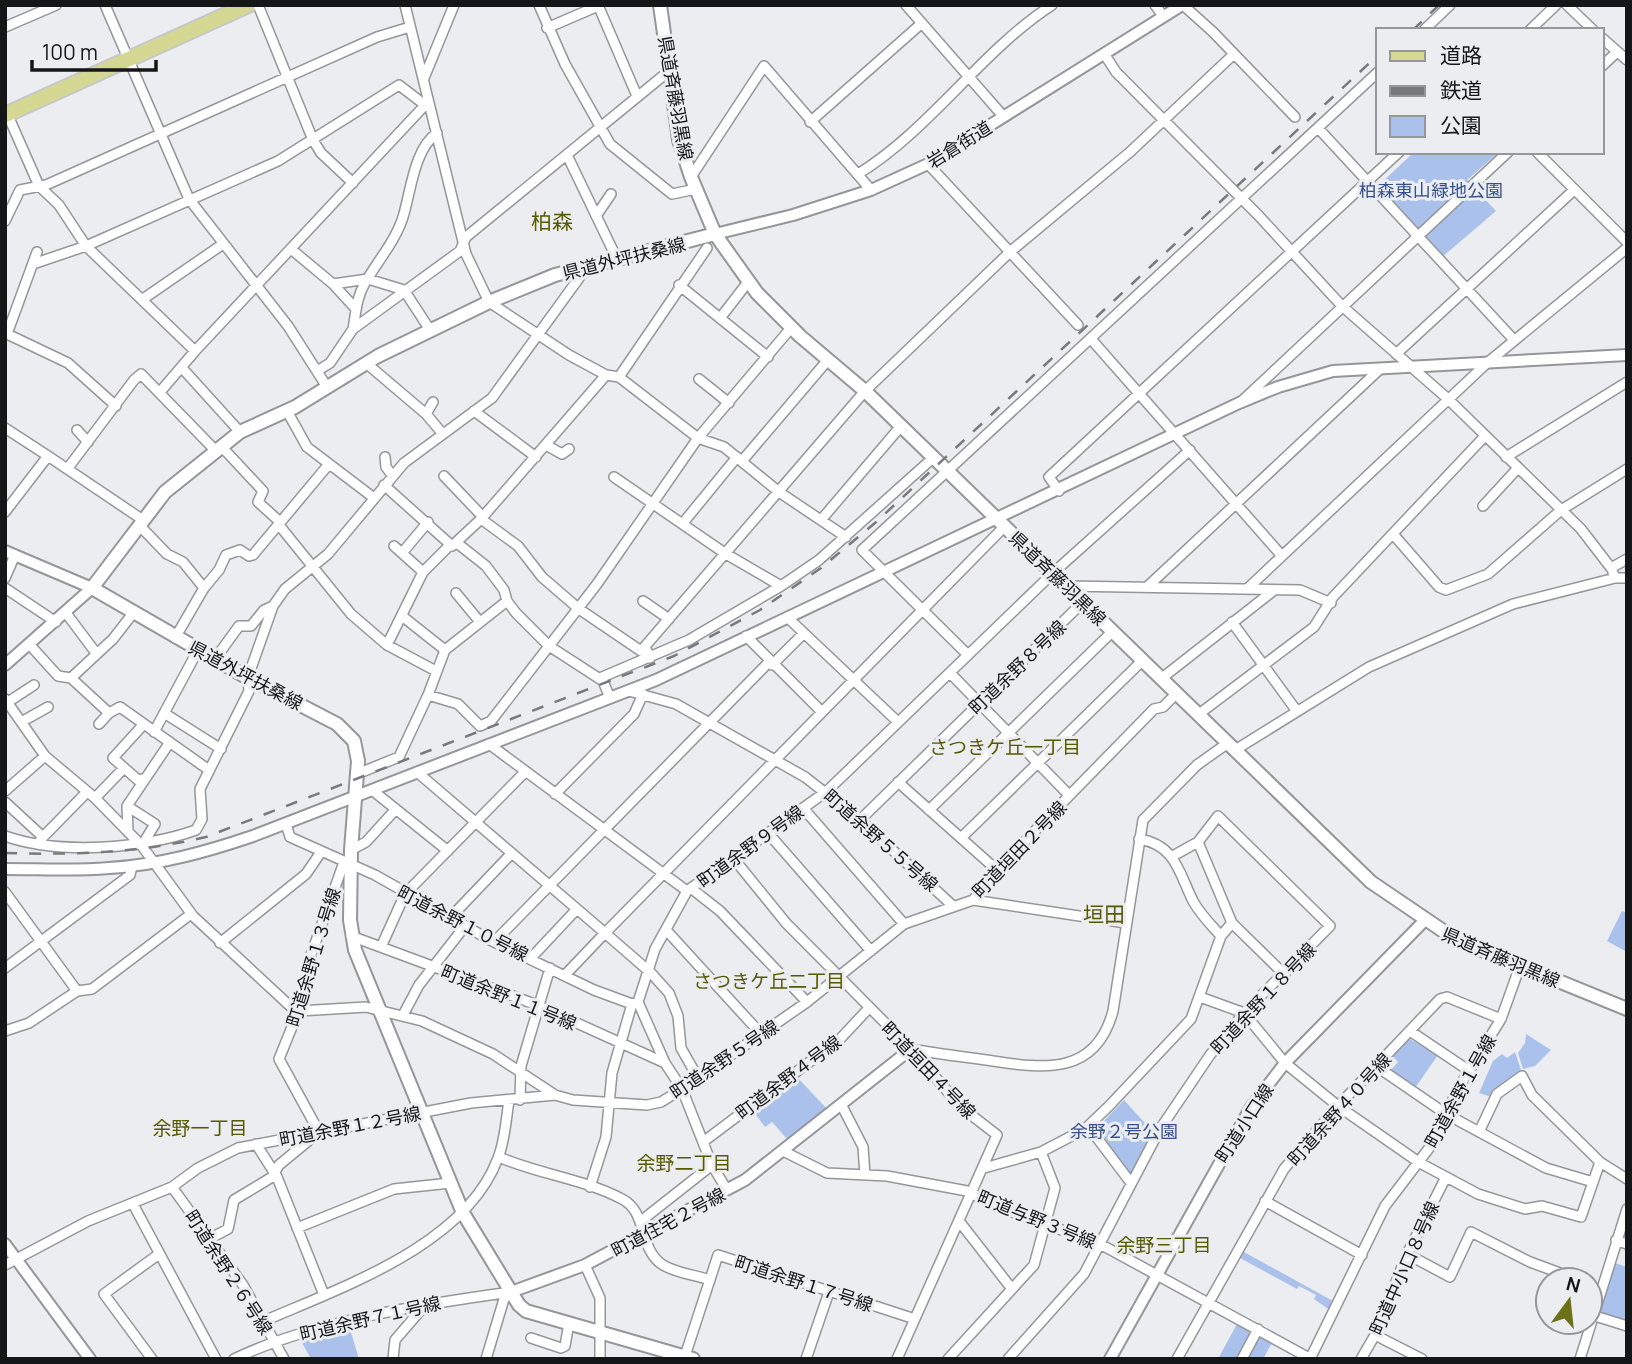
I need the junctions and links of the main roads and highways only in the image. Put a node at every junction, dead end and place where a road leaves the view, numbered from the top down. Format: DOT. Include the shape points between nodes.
graph roads {
  1 [pos="248,5"];
  2 [pos="660,5"];
  3 [pos="6,113"];
  4 [pos="715,234"];
  5 [pos="1627,1009"];
  6 [pos="687,1358"];
  1 -- 3 [label="main road"];
  2 -- 4 [label="main road, 県道斉藤羽黒線" via="680,140"];
  4 -- 5 [label="main road, 県道斉藤羽黒線" via="748,282 791,328 934,457 1356,870 1424,921 1473,947"];
  4 -- 6 [label="main road, 県道外坪扶桑線" via="555,275 489,302 240,432 164,492 92,588 347,731 357,747 349,859 351,936 463,1213 526,1311"];
}
